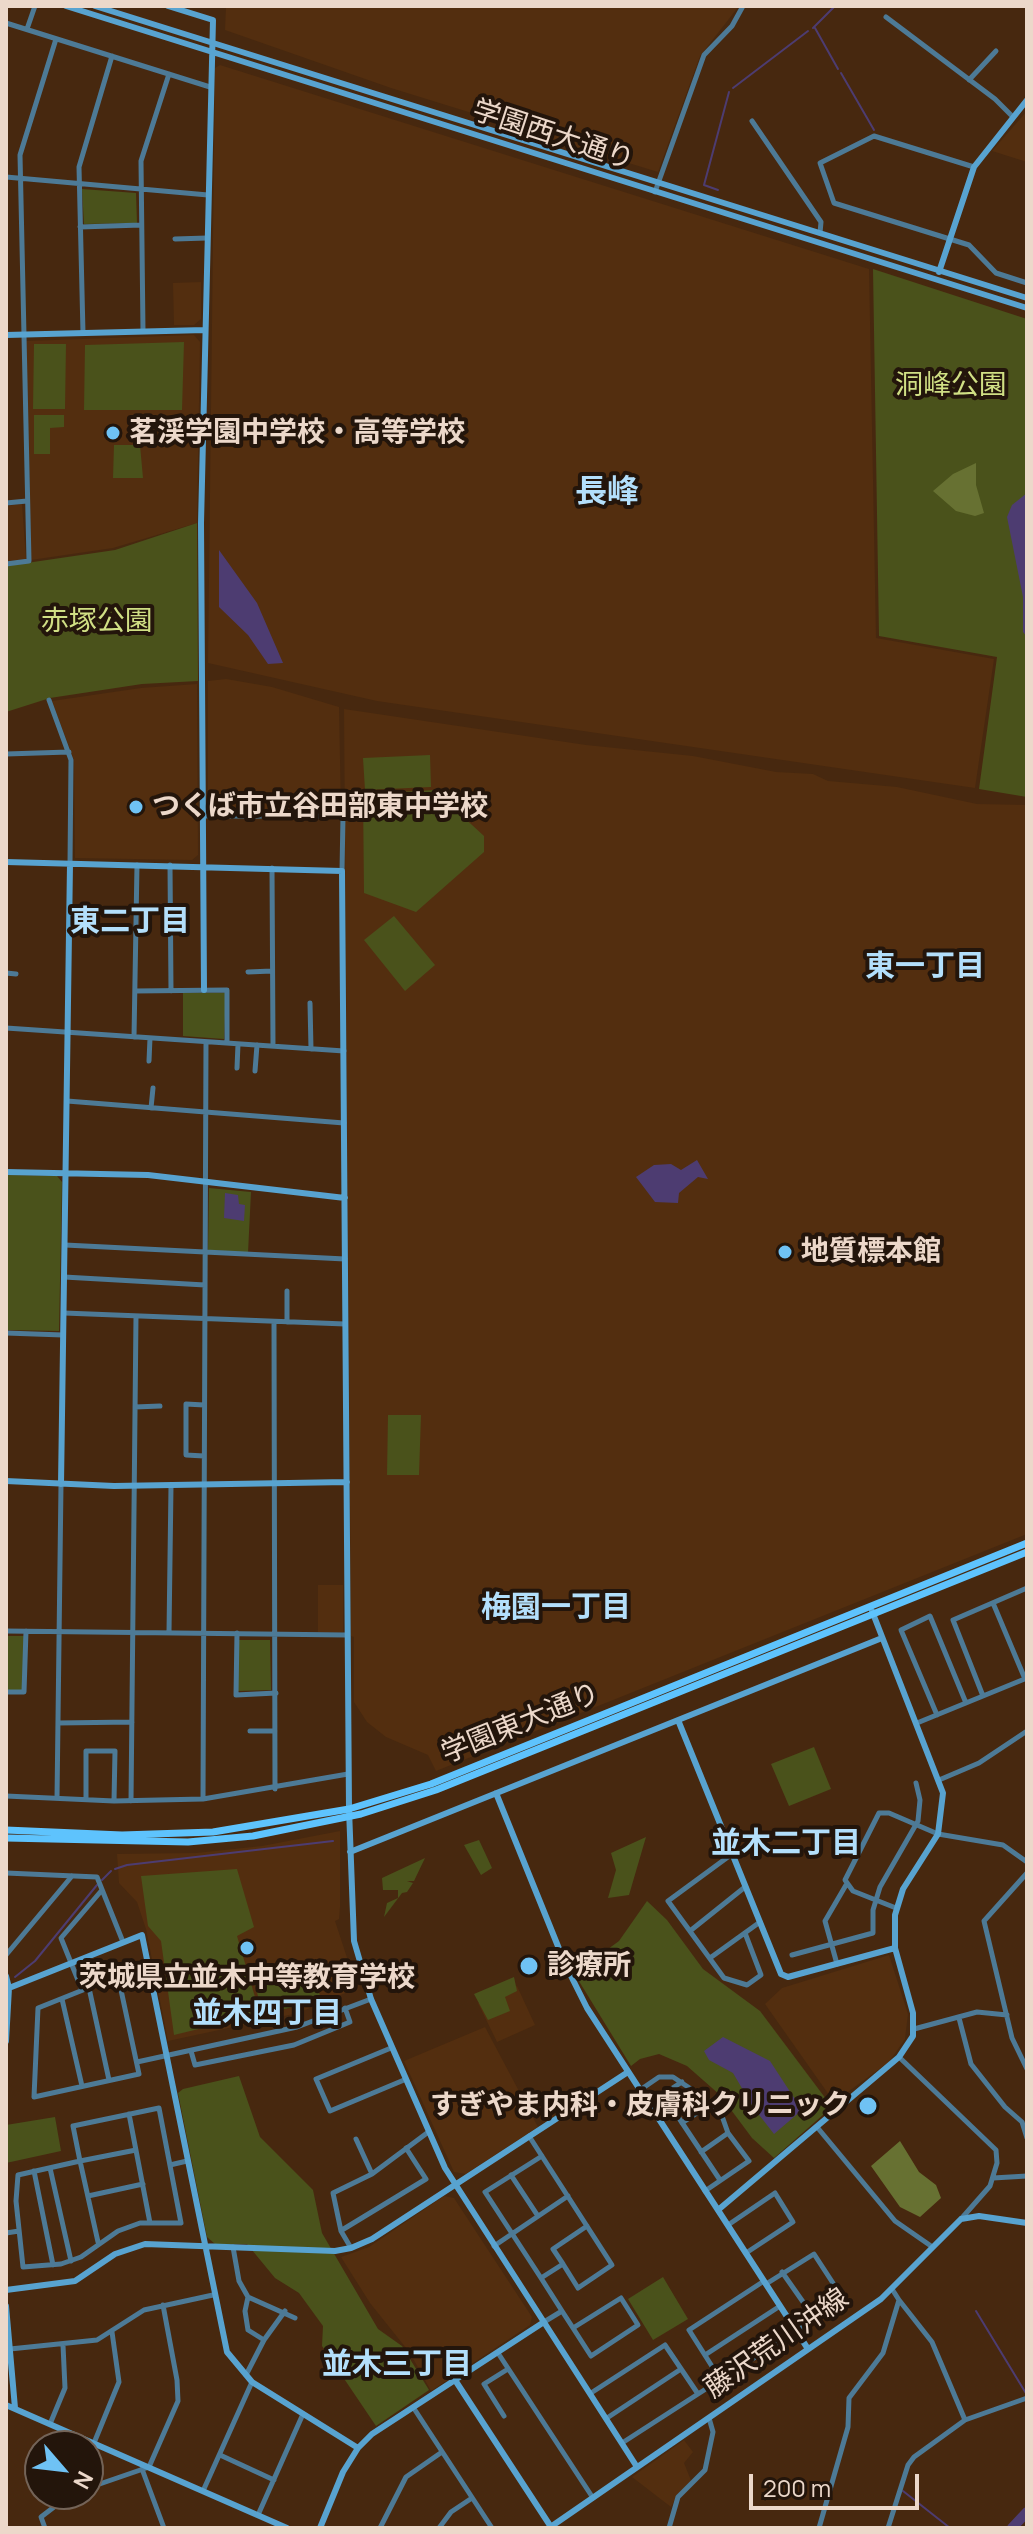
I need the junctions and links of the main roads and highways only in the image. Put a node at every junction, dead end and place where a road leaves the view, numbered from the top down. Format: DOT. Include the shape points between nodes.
graph roads {
  1 [pos="1027,1543"];
  2 [pos="1027,1552"];
  3 [pos="871,1610"];
  4 [pos="349,1813"];
  5 [pos="6,1830"];
  6 [pos="6,1838"];
  1 -- 3 [label="main road, 学園東大通り"];
  2 -- 3 [label="main road, 学園東大通り"];
  3 -- 4 [label="main road, 学園東大通り" via="436,1790"];
  4 -- 5 [label="main road, 学園東大通り" via="213,1832"];
  4 -- 6 [label="main road, 学園東大通り" via="253,1836 201,1841"];
}
